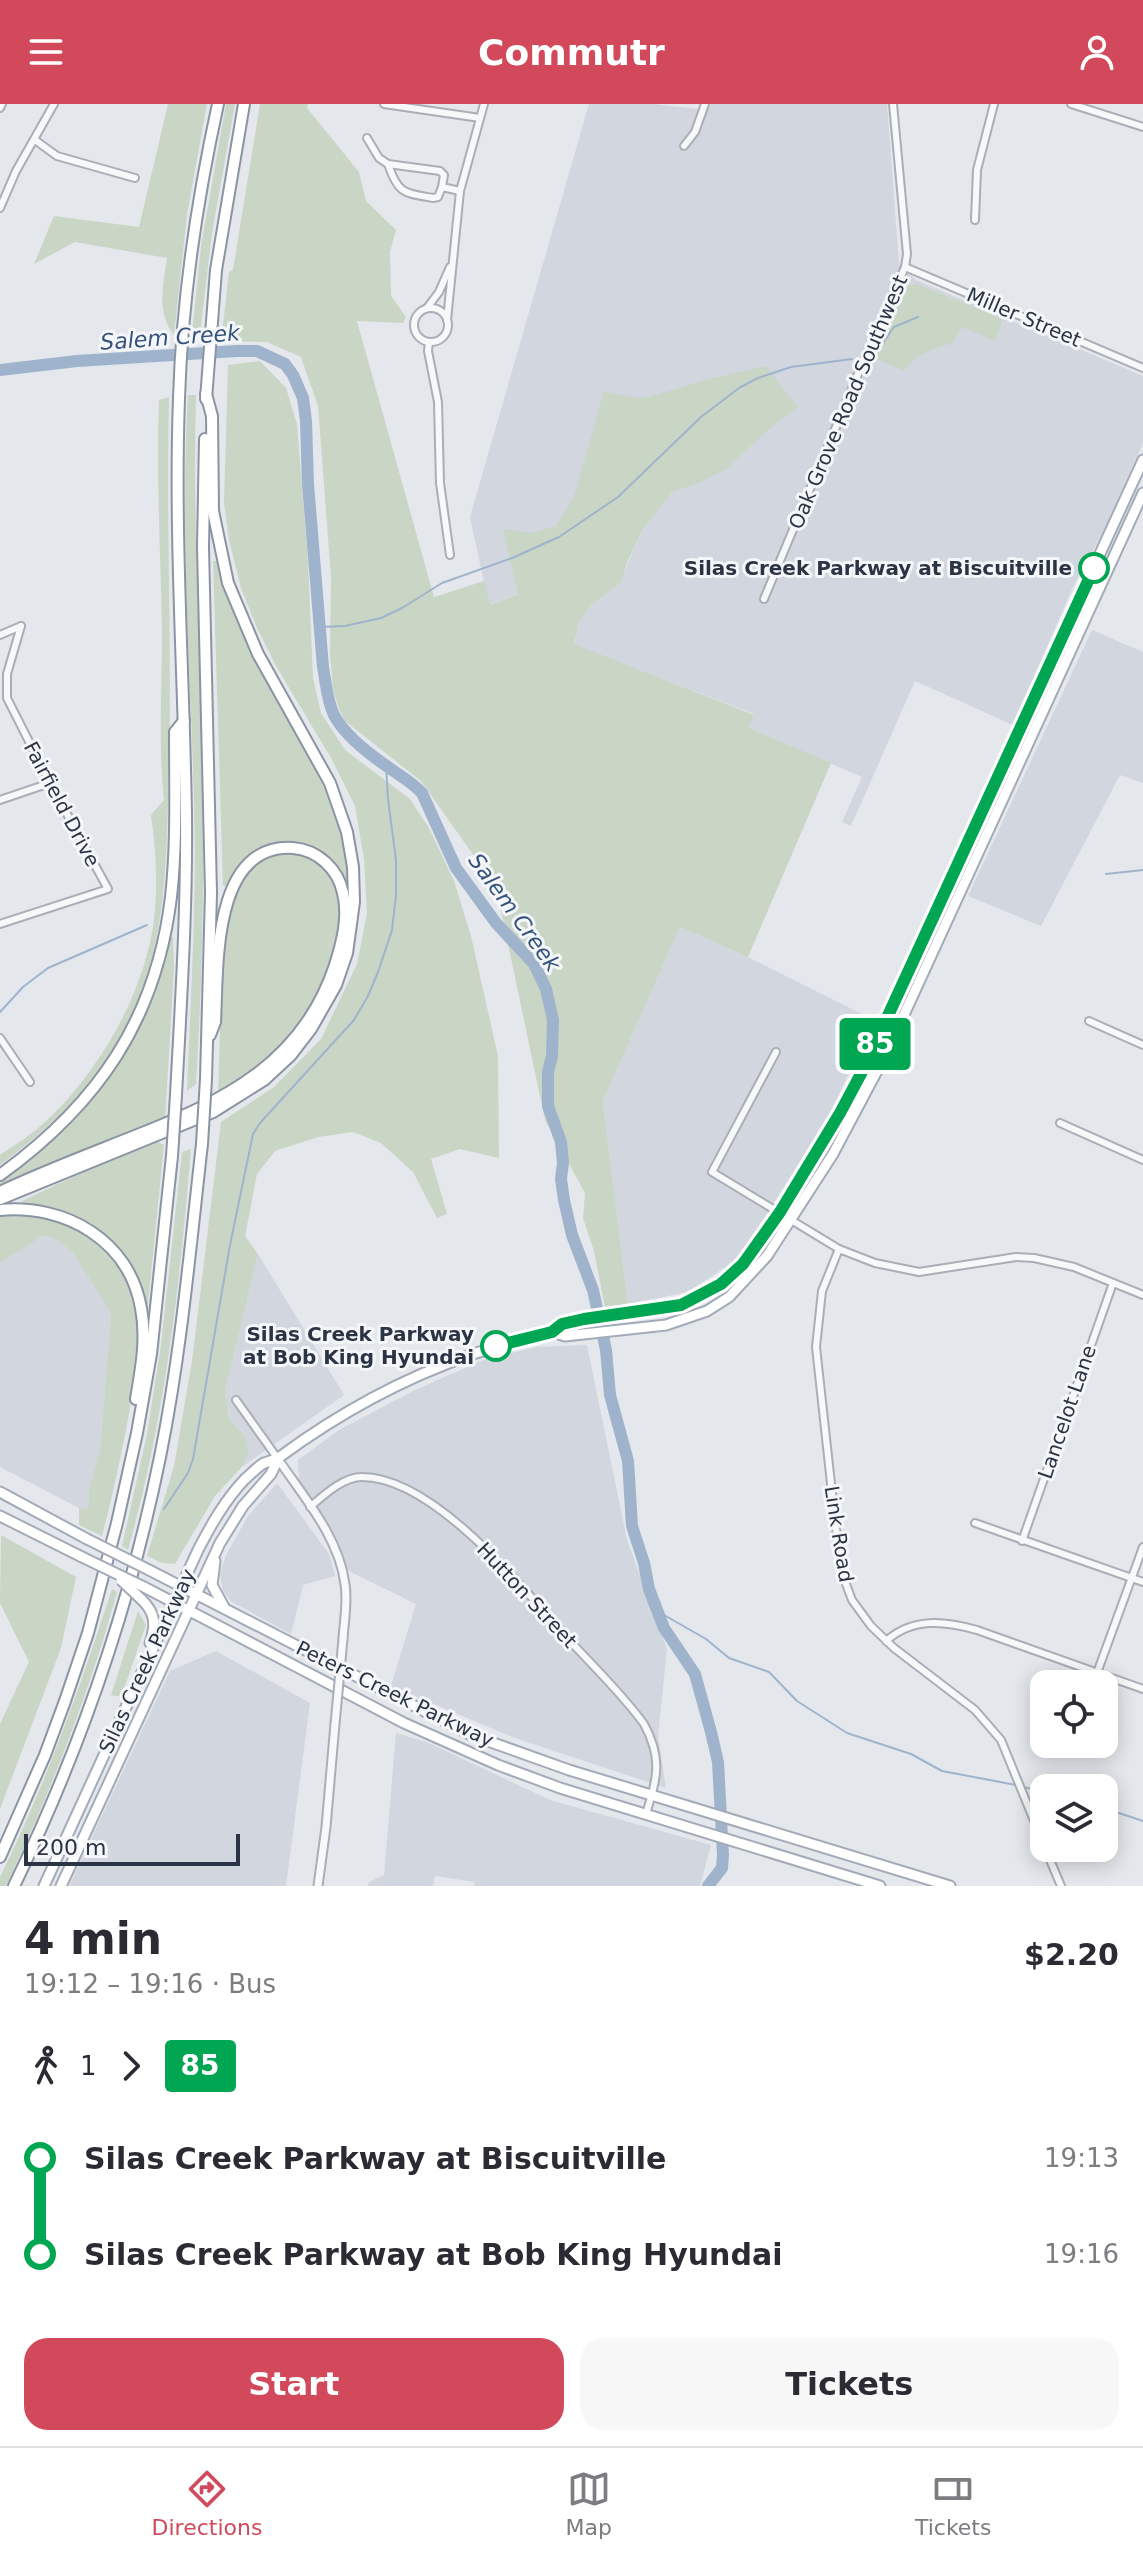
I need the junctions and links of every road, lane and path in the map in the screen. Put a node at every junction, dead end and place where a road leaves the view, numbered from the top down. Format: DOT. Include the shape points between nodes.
graph roads {
  1 [pos="54,104"];
  2 [pos="218,104"];
  3 [pos="244,104"];
  4 [pos="384,104"];
  5 [pos="484,104"];
  6 [pos="705,104"];
  7 [pos="893,104"];
  8 [pos="994,104"];
  9 [pos="1071,104"];
  10 [pos="480,118"];
  11 [pos="1143,127"];
  12 [pos="367,138"];
  13 [pos="35,140"];
  14 [pos="684,146"];
  15 [pos="388,164"];
  16 [pos="135,178"];
  17 [pos="442,187"];
  18 [pos="460,191"];
  19 [pos="2,199"];
  20 [pos="0,208"];
  21 [pos="975,220"];
  22 [pos="452,263"];
  23 [pos="905,267"];
  24 [pos="427,308"];
  25 [pos="447,320"];
  26 [pos="429,342"];
  27 [pos="1143,368"];
  28 [pos="206,394"];
  29 [pos="1143,460"];
  30 [pos="1143,493"];
  31 [pos="1140,510"];
  32 [pos="450,555"];
  33 [pos="764,599"];
  34 [pos="0,635"];
  35 [pos="1024,720"];
  36 [pos="184,721"];
  37 [pos="50,783"];
  38 [pos="0,800"];
  39 [pos="995,816"];
  40 [pos="0,924"];
  41 [pos="1089,1021"];
  42 [pos="0,1038"];
  43 [pos="208,1040"];
  44 [pos="1143,1045"];
  45 [pos="776,1052"];
  46 [pos="30,1082"];
  47 [pos="1060,1123"];
  48 [pos="1143,1160"];
  49 [pos="0,1175"];
  50 [pos="0,1192"];
  51 [pos="0,1199"];
  52 [pos="0,1210"];
  53 [pos="780,1212"];
  54 [pos="792,1219"];
  55 [pos="839,1249"];
  56 [pos="1113,1283"];
  57 [pos="1143,1295"];
  58 [pos="552,1332"];
  59 [pos="236,1400"];
  60 [pos="137,1433"];
  61 [pos="278,1459"];
  62 [pos="0,1492"];
  63 [pos="310,1507"];
  64 [pos="0,1516"];
  65 [pos="975,1523"];
  66 [pos="1022,1541"];
  67 [pos="1143,1547"];
  68 [pos="217,1550"];
  69 [pos="113,1573"];
  70 [pos="1132,1578"];
  71 [pos="1143,1582"];
  72 [pos="181,1587"];
  73 [pos="195,1594"];
  74 [pos="174,1603"];
  75 [pos="188,1610"];
  76 [pos="226,1610"];
  77 [pos="886,1641"];
  78 [pos="1088,1670"];
  79 [pos="1098,1670"];
  80 [pos="141,1675"];
  81 [pos="1118,1680"];
  82 [pos="1143,1689"];
  83 [pos="652,1796"];
  84 [pos="1030,1809"];
  85 [pos="646,1814"];
  86 [pos="0,1857"];
  87 [pos="1051,1862"];
  88 [pos="919,1882"];
  89 [pos="14,1886"];
  90 [pos="44,1886"];
  91 [pos="61,1886"];
  92 [pos="318,1886"];
  93 [pos="880,1886"];
  94 [pos="950,1886"];
  95 [pos="1061,1886"];
  1 -- 13 [label="street"];
  2 -- 36 [label="highway" via="187,293 179,396"];
  3 -- 28 [label="highway" via="216,270"];
  4 -- 10 [label="street"];
  5 -- 10 [label="street"];
  6 -- 14 [label="street"];
  7 -- 23 [label="street, Oak Grove Road Southwest"];
  8 -- 21 [label="street" via="977,170"];
  9 -- 11 [label="street"];
  10 -- 18 [label="street"];
  12 -- 15 [label="street"];
  13 -- 16 [label="street" via="57,156"];
  13 -- 19 [label="street"];
  15 -- 17 [label="street" via="440,171"];
  15 -- 17 [label="street" via="403,193 433,198"];
  17 -- 18 [label="street"];
  18 -- 22 [label="street"];
  19 -- 20 [label="street"];
  22 -- 24 [label="street"];
  22 -- 25 [label="street"];
  23 -- 27 [label="street, Miller Street"];
  23 -- 33 [label="street, Oak Grove Road Southwest"];
  24 -- 25 [label="street" via="437,309"];
  24 -- 26 [label="street" via="417,315 414,326"];
  25 -- 26 [label="street" via="444,336"];
  26 -- 32 [label="street"];
  28 -- 43 [label="highway"];
  28 -- 51 [label="highway" via="212,416 213,511 228,583 258,654 330,783 347,832 354,902 347,953 311,1029 264,1080 189,1123"];
  29 -- 35 [label="main road, Silas Creek Parkway"];
  30 -- 31 [label="main road, Silas Creek Parkway"];
  31 -- 39 [label="main road, Silas Creek Parkway"];
  34 -- 37 [label="street, Fairfield Drive" via="21,626 7,674 7,698"];
  35 -- 39 [label="main road" via="1030,727 995,803"];
  35 -- 53 [label="main road, Silas Creek Parkway" via="863,1070"];
  36 -- 49 [label="highway" via="175,732 169,908 159,959 139,1014 112,1065 84,1101"];
  36 -- 60 [label="highway, bridge" via="185,915 172,1156"];
  37 -- 38 [label="street"];
  37 -- 40 [label="street, Fairfield Drive" via="108,889"];
  39 -- 54 [label="main road, Silas Creek Parkway" via="876,1074"];
  41 -- 44 [label="street"];
  42 -- 46 [label="street"];
  43 -- 50 [label="highway" via="215,1022 220,929 235,882 249,865 274,850 315,854 340,881 343,930 326,988 287,1048 255,1077 213,1103"];
  43 -- 89 [label="highway, bridge" via="202,1144 160,1458 123,1606 90,1707"];
  45 -- 53 [label="street" via="712,1172"];
  47 -- 48 [label="street"];
  52 -- 60 [label="highway" via="35,1210 75,1221 107,1244 125,1267 141,1306 144,1333 133,1416"];
  53 -- 54 [label="street"];
  53 -- 58 [label="main road, Silas Creek Parkway" via="743,1264 707,1293 681,1305 562,1324"];
  54 -- 55 [label="street"];
  54 -- 58 [label="main road, Silas Creek Parkway" via="746,1282 707,1311 666,1325 565,1336"];
  55 -- 56 [label="street" via="919,1272 1034,1258"];
  55 -- 77 [label="street, Link Road" via="822,1291 816,1347 834,1514 842,1572 852,1600"];
  56 -- 57 [label="street"];
  56 -- 66 [label="street, Lancelot Lane"];
  58 -- 61 [label="main road, Silas Creek Parkway" via="416,1377 326,1424"];
  59 -- 61 [label="street"];
  60 -- 86 [label="highway" via="88,1633 45,1755"];
  61 -- 63 [label="street"];
  61 -- 68 [label="main road, Silas Creek Parkway"];
  61 -- 72 [label="main road, Silas Creek Parkway" via="261,1464 236,1489"];
  62 -- 72 [label="main road, Peters Creek Parkway, bridge"];
  63 -- 83 [label="street, Hutton Street" via="347,1480 373,1478 407,1488 461,1526 644,1724 657,1758"];
  63 -- 92 [label="street, bridge" via="326,1530 345,1579"];
  64 -- 69 [label="main road, Peters Creek Parkway, bridge"];
  65 -- 66 [label="street"];
  66 -- 70 [label="street"];
  67 -- 70 [label="street"];
  68 -- 73 [label="main road, Silas Creek Parkway"];
  68 -- 76 [label="main road" via="212,1585"];
  69 -- 74 [label="main road, Peters Creek Parkway, bridge"];
  69 -- 80 [label="main road, bridge" via="152,1612 155,1626"];
  70 -- 71 [label="street"];
  70 -- 79 [label="street"];
  72 -- 73 [label="main road, Peters Creek Parkway"];
  72 -- 74 [label="main road, Silas Creek Parkway"];
  73 -- 75 [label="main road, Silas Creek Parkway"];
  73 -- 76 [label="main road, Peters Creek Parkway"];
  74 -- 75 [label="main road, Peters Creek Parkway"];
  74 -- 80 [label="main road, Silas Creek Parkway"];
  75 -- 85 [label="main road, Peters Creek Parkway" via="404,1723 498,1765"];
  75 -- 91 [label="main road, Silas Creek Parkway"];
  76 -- 83 [label="main road, Peters Creek Parkway" via="471,1735"];
  77 -- 78 [label="street" via="911,1625 951,1623"];
  77 -- 84 [label="street, Link Road" via="990,1725"];
  80 -- 90 [label="main road, Silas Creek Parkway"];
  81 -- 82 [label="street"];
  83 -- 85 [label="street, Hutton Street"];
  83 -- 88 [label="main road, Peters Creek Parkway"];
  85 -- 93 [label="main road, Peters Creek Parkway"];
  87 -- 95 [label="street, Link Road"];
  88 -- 94 [label="main road, Peters Creek Parkway"];
}
